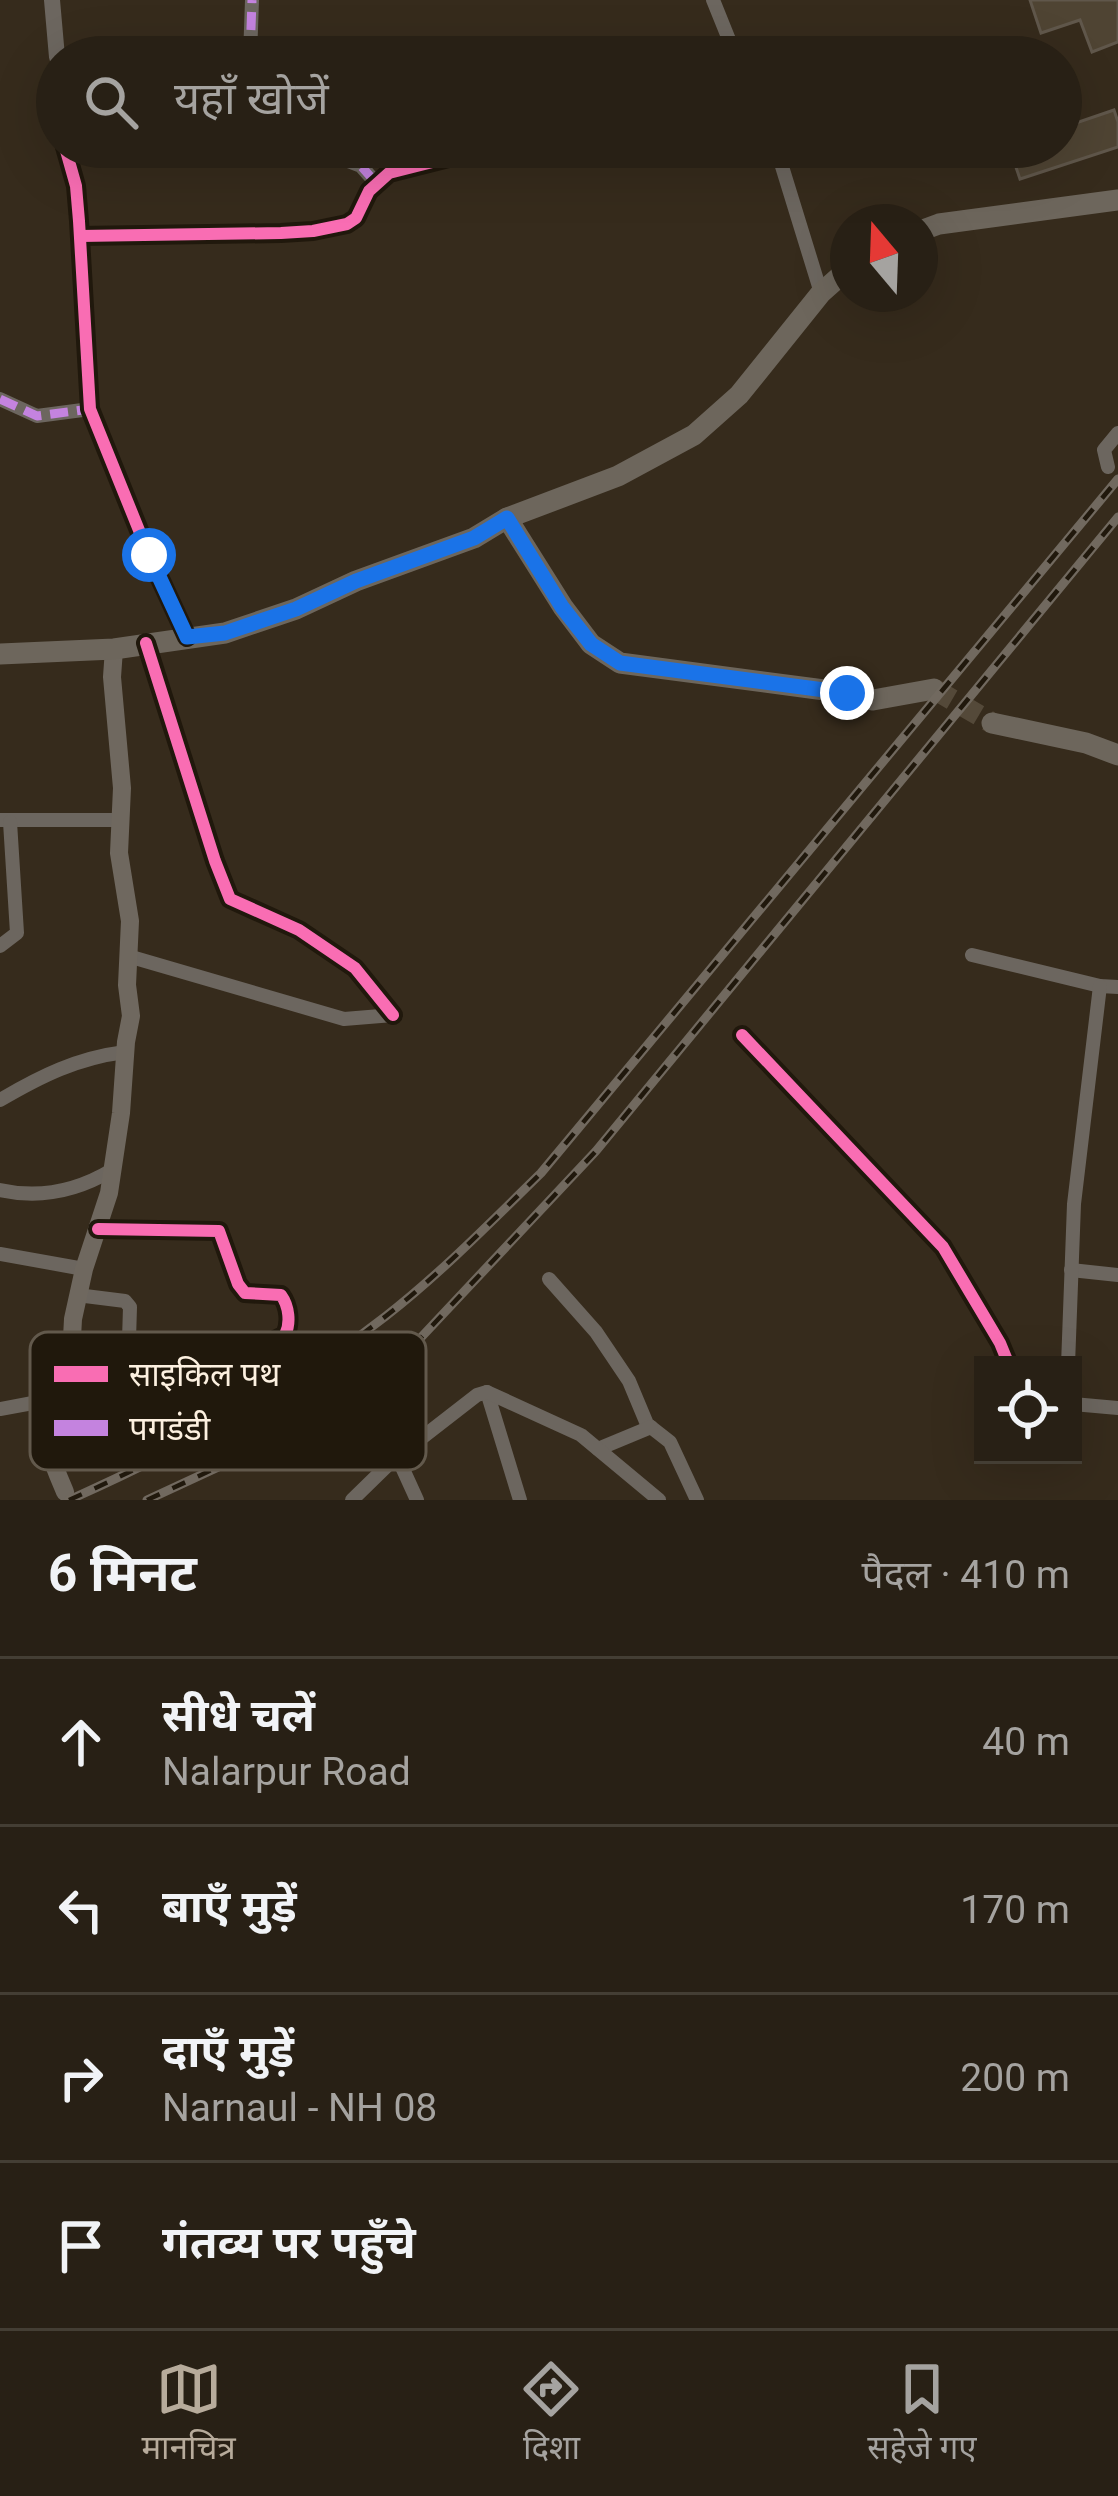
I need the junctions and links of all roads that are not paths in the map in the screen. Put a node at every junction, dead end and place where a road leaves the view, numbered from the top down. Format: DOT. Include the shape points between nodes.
graph roads {
  1 [pos="52,0"];
  2 [pos="252,0"];
  3 [pos="713,0"];
  4 [pos="55,36"];
  5 [pos="251,36"];
  6 [pos="727,36"];
  7 [pos="71,168"];
  8 [pos="363,168"];
  9 [pos="409,168"];
  10 [pos="782,168"];
  11 [pos="377,184"];
  12 [pos="1118,200"];
  13 [pos="938,224"];
  14 [pos="80,236"];
  15 [pos="830,285"];
  16 [pos="821,293"];
  17 [pos="0,399"];
  18 [pos="90,409"];
  19 [pos="1118,434"];
  20 [pos="1108,467"];
  21 [pos="507,518"];
  22 [pos="187,637"];
  23 [pos="146,644"];
  24 [pos="114,649"];
  25 [pos="0,654"];
  26 [pos="934,689"];
  27 [pos="992,723"];
  28 [pos="1118,755"];
  29 [pos="121,820"];
  30 [pos="5,821"];
  31 [pos="0,946"];
  32 [pos="973,955"];
  33 [pos="128,956"];
  34 [pos="1100,986"];
  35 [pos="1118,987"];
  36 [pos="742,1036"];
  37 [pos="125,1052"];
  38 [pos="0,1100"];
  39 [pos="112,1170"];
  40 [pos="0,1190"];
  41 [pos="98,1229"];
  42 [pos="0,1254"];
  43 [pos="84,1269"];
  44 [pos="1071,1270"];
  45 [pos="1118,1276"];
  46 [pos="549,1279"];
  47 [pos="77,1295"];
  48 [pos="73,1332"];
  49 [pos="129,1332"];
  50 [pos="287,1332"];
  51 [pos="1006,1356"];
  52 [pos="1068,1356"];
  53 [pos="487,1392"];
  54 [pos="30,1403"];
  55 [pos="1082,1405"];
  56 [pos="1118,1408"];
  57 [pos="0,1409"];
  58 [pos="651,1427"];
  59 [pos="426,1434"];
  60 [pos="598,1450"];
  61 [pos="57,1470"];
  62 [pos="383,1470"];
  63 [pos="404,1470"];
  64 [pos="65,1492"];
  65 [pos="352,1500"];
  66 [pos="417,1500"];
  67 [pos="520,1500"];
  68 [pos="659,1500"];
  69 [pos="697,1500"];
  1 -- 4 [label="street"];
  2 -- 5 [label="street"];
  3 -- 6 [label="street"];
  7 -- 14 [label="street"];
  8 -- 11 [label="street"];
  9 -- 11 [label="street"];
  10 -- 16 [label="street"];
  11 -- 14 [label="street" via="356,218 313,231"];
  12 -- 13 [label="main road"];
  14 -- 18 [label="street"];
  15 -- 16 [label="main road"];
  16 -- 21 [label="main road" via="739,394 694,435 618,476"];
  17 -- 18 [label="street" via="37,416"];
  18 -- 22 [label="street"];
  19 -- 20 [label="street" via="1104,450"];
  21 -- 22 [label="main road" via="296,609"];
  21 -- 26 [label="main road" via="562,607 591,644 620,663 873,700"];
  22 -- 23 [label="main road"];
  23 -- 24 [label="main road"];
  23 -- 33 [label="street" via="230,899 299,930 355,968 393,1015 344,1019"];
  24 -- 25 [label="main road"];
  24 -- 29 [label="main road"];
  27 -- 28 [label="main road"];
  29 -- 30 [label="street"];
  29 -- 33 [label="main road"];
  30 -- 31 [label="street" via="17,933"];
  32 -- 34 [label="street"];
  33 -- 37 [label="main road"];
  34 -- 35 [label="street"];
  34 -- 44 [label="street"];
  36 -- 51 [label="street" via="943,1247"];
  37 -- 38 [label="street" via="47,1072"];
  37 -- 39 [label="main road"];
  39 -- 40 [label="street" via="65,1191"];
  39 -- 41 [label="main road"];
  41 -- 43 [label="main road"];
  41 -- 50 [label="street" via="219,1231 245,1293 281,1295"];
  42 -- 43 [label="street"];
  43 -- 47 [label="main road"];
  44 -- 45 [label="street"];
  44 -- 52 [label="street"];
  46 -- 58 [label="street" via="596,1332"];
  47 -- 48 [label="main road"];
  47 -- 49 [label="street" via="125,1301"];
  53 -- 59 [label="street"];
  53 -- 60 [label="street"];
  53 -- 67 [label="street"];
  54 -- 57 [label="street"];
  55 -- 56 [label="street"];
  58 -- 60 [label="street"];
  58 -- 69 [label="street" via="670,1442"];
  60 -- 68 [label="street"];
  61 -- 64 [label="main road"];
  62 -- 65 [label="street"];
  63 -- 66 [label="street"];
}
